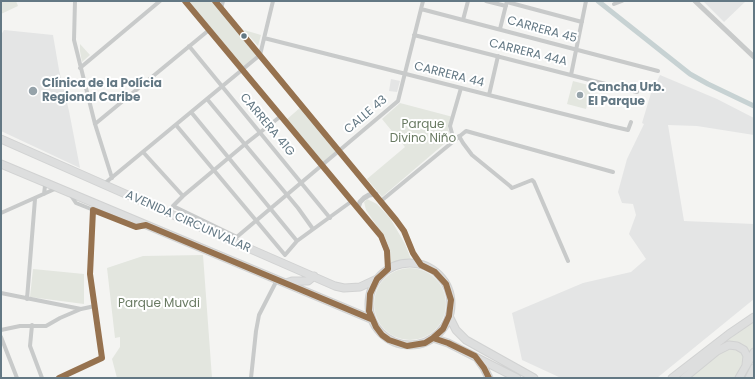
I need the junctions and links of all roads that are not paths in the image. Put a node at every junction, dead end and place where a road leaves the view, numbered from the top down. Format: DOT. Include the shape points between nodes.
graph roads {
  1 [pos="75,1"];
  2 [pos="160,1"];
  3 [pos="185,1"];
  4 [pos="215,1"];
  5 [pos="223,1"];
  6 [pos="273,1"];
  7 [pos="423,1"];
  8 [pos="468,1"];
  9 [pos="486,1"];
  10 [pos="586,1"];
  11 [pos="622,1"];
  12 [pos="695,1"];
  13 [pos="506,3"];
  14 [pos="614,4"];
  15 [pos="222,9"];
  16 [pos="421,9"];
  17 [pos="463,20"];
  18 [pos="582,22"];
  19 [pos="500,29"];
  20 [pos="209,30"];
  21 [pos="414,35"];
  22 [pos="264,38"];
  23 [pos="189,46"];
  24 [pos="576,49"];
  25 [pos="260,55"];
  26 [pos="498,56"];
  27 [pos="754,58"];
  28 [pos="80,68"];
  29 [pos="243,69"];
  30 [pos="658,70"];
  31 [pos="404,74"];
  32 [pos="571,75"];
  33 [pos="222,87"];
  34 [pos="461,88"];
  35 [pos="637,92"];
  36 [pos="489,95"];
  37 [pos="207,99"];
  38 [pos="192,112"];
  39 [pos="281,116"];
  40 [pos="631,122"];
  41 [pos="95,124"];
  42 [pos="176,125"];
  43 [pos="260,132"];
  44 [pos="460,136"];
  45 [pos="1,139"];
  46 [pos="454,141"];
  47 [pos="244,145"];
  48 [pos="339,151"];
  49 [pos="143,152"];
  50 [pos="229,158"];
  51 [pos="1,164"];
  52 [pos="322,165"];
  53 [pos="214,170"];
  54 [pos="613,172"];
  55 [pos="42,181"];
  56 [pos="109,181"];
  57 [pos="302,182"];
  58 [pos="58,188"];
  59 [pos="68,192"];
  60 [pos="44,194"];
  61 [pos="376,194"];
  62 [pos="287,195"];
  63 [pos="183,196"];
  64 [pos="36,199"];
  65 [pos="381,200"];
  66 [pos="352,201"];
  67 [pos="271,208"];
  68 [pos="358,208"];
  69 [pos="93,210"];
  70 [pos="1,213"];
  71 [pos="330,218"];
  72 [pos="256,221"];
  73 [pos="146,225"];
  74 [pos="313,229"];
  75 [pos="234,239"];
  76 [pos="297,241"];
  77 [pos="285,255"];
  78 [pos="568,261"];
  79 [pos="285,263"];
  80 [pos="421,265"];
  81 [pos="388,269"];
  82 [pos="314,276"];
  83 [pos="377,279"];
  84 [pos="277,280"];
  85 [pos="286,283"];
  86 [pos="1,293"];
  87 [pos="27,299"];
  88 [pos="95,306"];
  89 [pos="81,309"];
  90 [pos="449,316"];
  91 [pos="754,317"];
  92 [pos="371,319"];
  93 [pos="32,325"];
  94 [pos="1,330"];
  95 [pos="1,337"];
  96 [pos="433,338"];
  97 [pos="754,352"];
  98 [pos="475,356"];
  99 [pos="746,365"];
  100 [pos="754,368"];
  101 [pos="741,376"];
  102 [pos="515,377"];
  103 [pos="17,378"];
  104 [pos="42,378"];
  105 [pos="59,378"];
  106 [pos="252,378"];
  107 [pos="489,378"];
  108 [pos="504,378"];
  109 [pos="534,378"];
  110 [pos="672,378"];
  111 [pos="684,378"];
  112 [pos="749,378"];
  1 -- 28 [label="street" via="74,40"];
  2 -- 28 [label="street"];
  3 -- 20 [label="street"];
  4 -- 15 [label="street"];
  5 -- 15 [label="street"];
  6 -- 22 [label="street"];
  7 -- 16 [label="street, CALLE 43"];
  8 -- 17 [label="street"];
  9 -- 13 [label="street"];
  10 -- 18 [label="street"];
  11 -- 14 [label="street"];
  12 -- 27 [label="street"];
  13 -- 18 [label="street"];
  13 -- 19 [label="street"];
  15 -- 25 [label="street"];
  16 -- 17 [label="street, CARRERA 45"];
  16 -- 21 [label="street, CALLE 43"];
  17 -- 19 [label="street, CARRERA 45"];
  18 -- 24 [label="street"];
  19 -- 24 [label="street, CARRERA 45"];
  20 -- 23 [label="street"];
  20 -- 29 [label="street"];
  21 -- 26 [label="street, CARRERA 44A"];
  21 -- 31 [label="street, CALLE 43"];
  22 -- 25 [label="street"];
  22 -- 31 [label="street, CARRERA 44"];
  23 -- 33 [label="street, CARRERA 41G"];
  23 -- 41 [label="street"];
  24 -- 30 [label="street, CARRERA 45"];
  24 -- 32 [label="street"];
  25 -- 29 [label="street"];
  25 -- 48 [label="street"];
  26 -- 32 [label="street, CARRERA 44A"];
  26 -- 36 [label="street"];
  28 -- 41 [label="street"];
  29 -- 33 [label="street"];
  29 -- 39 [label="street"];
  31 -- 34 [label="street, CARRERA 44"];
  31 -- 48 [label="street, CALLE 43" via="398,101"];
  32 -- 35 [label="street, CARRERA 44A"];
  33 -- 37 [label="street"];
  33 -- 43 [label="street, CARRERA 41G"];
  34 -- 36 [label="street, CARRERA 44"];
  34 -- 46 [label="street" via="450,126"];
  36 -- 40 [label="street, CARRERA 44" via="628,130"];
  37 -- 38 [label="street"];
  37 -- 47 [label="street"];
  38 -- 42 [label="street"];
  38 -- 50 [label="street"];
  39 -- 43 [label="street"];
  39 -- 52 [label="street"];
  41 -- 56 [label="street"];
  42 -- 49 [label="street"];
  42 -- 53 [label="street"];
  43 -- 47 [label="street"];
  43 -- 57 [label="street, CARRERA 41G"];
  44 -- 46 [label="street"];
  44 -- 54 [label="street" via="466,131"];
  44 -- 78 [label="street" via="472,155 512,188 532,180 534,182"];
  45 -- 56 [label="highway, AVENIDA CIRCUNVALAR"];
  46 -- 65 [label="street"];
  47 -- 50 [label="street"];
  47 -- 62 [label="street"];
  48 -- 52 [label="street, CALLE 43"];
  48 -- 61 [label="street"];
  49 -- 56 [label="street"];
  49 -- 63 [label="street"];
  50 -- 53 [label="street"];
  50 -- 67 [label="street"];
  51 -- 55 [label="highway, AVENIDA CIRCUNVALAR"];
  52 -- 57 [label="street, CALLE 43"];
  52 -- 66 [label="street"];
  53 -- 63 [label="street"];
  53 -- 72 [label="street"];
  55 -- 58 [label="highway, AVENIDA CIRCUNVALAR"];
  55 -- 60 [label="street" via="45,186"];
  56 -- 75 [label="highway, AVENIDA CIRCUNVALAR" via="113,188"];
  57 -- 62 [label="street, CALLE 43"];
  57 -- 71 [label="street, CARRERA 41G"];
  58 -- 59 [label="highway, AVENIDA CIRCUNVALAR"];
  58 -- 60 [label="street"];
  59 -- 69 [label="street" via="76,203"];
  59 -- 73 [label="highway, AVENIDA CIRCUNVALAR"];
  60 -- 64 [label="street"];
  61 -- 65 [label="street"];
  61 -- 68 [label="street" via="364,198"];
  62 -- 67 [label="street, CALLE 43"];
  62 -- 74 [label="street"];
  63 -- 75 [label="street" via="173,206"];
  64 -- 70 [label="street"];
  64 -- 87 [label="street"];
  65 -- 80 [label="street" via="404,231"];
  66 -- 68 [label="street"];
  66 -- 71 [label="street"];
  67 -- 72 [label="street, CALLE 43"];
  67 -- 76 [label="street"];
  68 -- 81 [label="street" via="381,236 389,260"];
  69 -- 73 [label="street" via="136,227"];
  69 -- 88 [label="street" via="90,274"];
  71 -- 74 [label="street"];
  72 -- 75 [label="street, CALLE 43"];
  72 -- 77 [label="street"];
  73 -- 84 [label="highway, AVENIDA CIRCUNVALAR"];
  74 -- 76 [label="street"];
  75 -- 79 [label="highway, AVENIDA CIRCUNVALAR"];
  76 -- 77 [label="street"];
  77 -- 79 [label="street"];
  79 -- 82 [label="highway, AVENIDA CIRCUNVALAR"];
  80 -- 81 [label="highway" via="404,263"];
  80 -- 90 [label="highway" via="435,272 446,284 450,300"];
  81 -- 83 [label="highway"];
  82 -- 83 [label="highway, AVENIDA CIRCUNVALAR" via="335,286 348,288 360,287"];
  82 -- 85 [label="highway" via="308,281"];
  83 -- 92 [label="highway" via="372,286 369,303"];
  84 -- 85 [label="highway, AVENIDA CIRCUNVALAR"];
  84 -- 106 [label="street" via="259,316"];
  85 -- 92 [label="highway, AVENIDA CIRCUNVALAR"];
  86 -- 87 [label="street"];
  87 -- 89 [label="street"];
  88 -- 89 [label="street"];
  88 -- 105 [label="street" via="102,358"];
  89 -- 93 [label="street" via="46,326"];
  90 -- 96 [label="highway" via="443,328"];
  90 -- 109 [label="highway" via="456,330 466,340"];
  91 -- 110 [label="highway"];
  92 -- 96 [label="highway" via="382,334 398,344 416,345"];
  93 -- 94 [label="street"];
  93 -- 104 [label="street" via="30,346"];
  95 -- 103 [label="street"];
  96 -- 98 [label="highway" via="448,342"];
  97 -- 99 [label="highway"];
  98 -- 102 [label="highway"];
  98 -- 107 [label="highway"];
  99 -- 101 [label="highway"];
  99 -- 111 [label="highway" via="747,356 744,350 729,345"];
  100 -- 112 [label="highway"];
  102 -- 108 [label="highway"];
}
